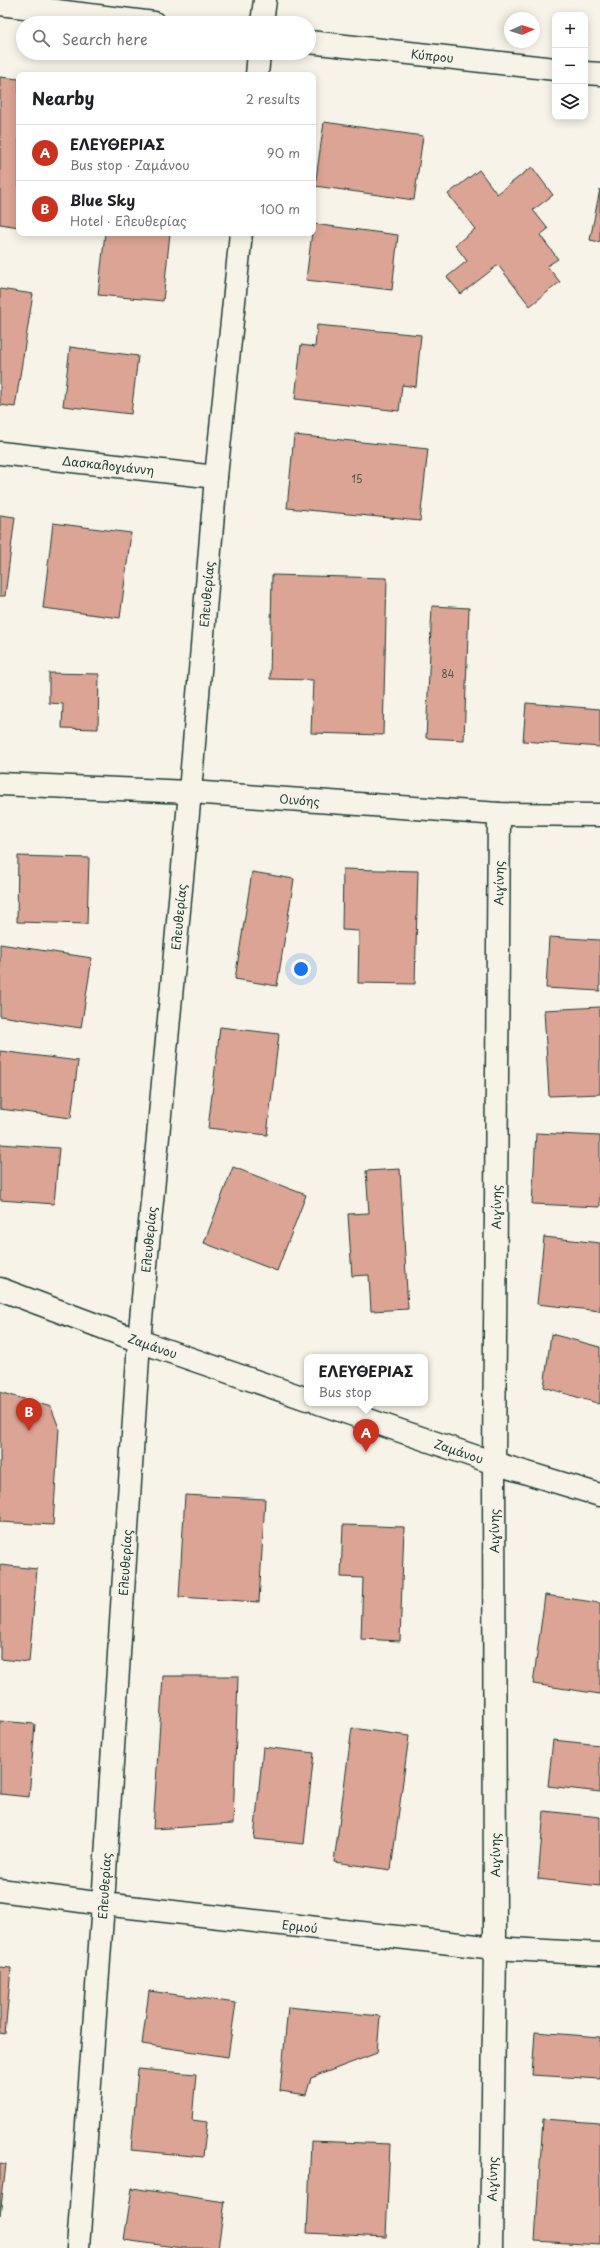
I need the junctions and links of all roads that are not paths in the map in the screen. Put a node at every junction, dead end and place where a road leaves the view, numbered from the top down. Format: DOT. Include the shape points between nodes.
graph roads {
  1 [pos="265,0"];
  2 [pos="0,4"];
  3 [pos="97,16"];
  4 [pos="263,16"];
  5 [pos="316,43"];
  6 [pos="258,60"];
  7 [pos="552,69"];
  8 [pos="257,72"];
  9 [pos="588,73"];
  10 [pos="600,74"];
  11 [pos="241,236"];
  12 [pos="0,453"];
  13 [pos="216,476"];
  14 [pos="0,784"];
  15 [pos="190,792"];
  16 [pos="500,814"];
  17 [pos="600,815"];
  18 [pos="0,1289"];
  19 [pos="139,1341"];
  20 [pos="304,1398"];
  21 [pos="328,1406"];
  22 [pos="494,1463"];
  23 [pos="600,1495"];
  24 [pos="0,1890"];
  25 [pos="103,1904"];
  26 [pos="495,1948"];
  27 [pos="600,1954"];
  28 [pos="78,2248"];
  29 [pos="491,2248"];
  1 -- 4 [label="street"];
  2 -- 3 [label="street"];
  5 -- 7 [label="street, Κύπρου"];
  6 -- 8 [label="street"];
  9 -- 10 [label="street"];
  11 -- 13 [label="street, Ελευθερίας"];
  12 -- 13 [label="street, Δασκαλογιάννη"];
  13 -- 15 [label="street, Ελευθερίας"];
  14 -- 15 [label="street, Οινόης"];
  15 -- 16 [label="street, Οινόης"];
  15 -- 19 [label="street, Ελευθερίας"];
  16 -- 17 [label="street, Οινόης"];
  16 -- 22 [label="street, Αιγίνης"];
  18 -- 19 [label="street, Ζαμάνου"];
  19 -- 20 [label="street, Ζαμάνου"];
  19 -- 25 [label="street, Ελευθερίας"];
  21 -- 22 [label="street, Ζαμάνου"];
  22 -- 23 [label="street, Ζαμάνου"];
  22 -- 26 [label="street, Αιγίνης"];
  24 -- 25 [label="street, Ερμού"];
  25 -- 26 [label="street, Ερμού"];
  25 -- 28 [label="street, Ελευθερίας"];
  26 -- 27 [label="street, Ερμού"];
  26 -- 29 [label="street, Αιγίνης"];
}
